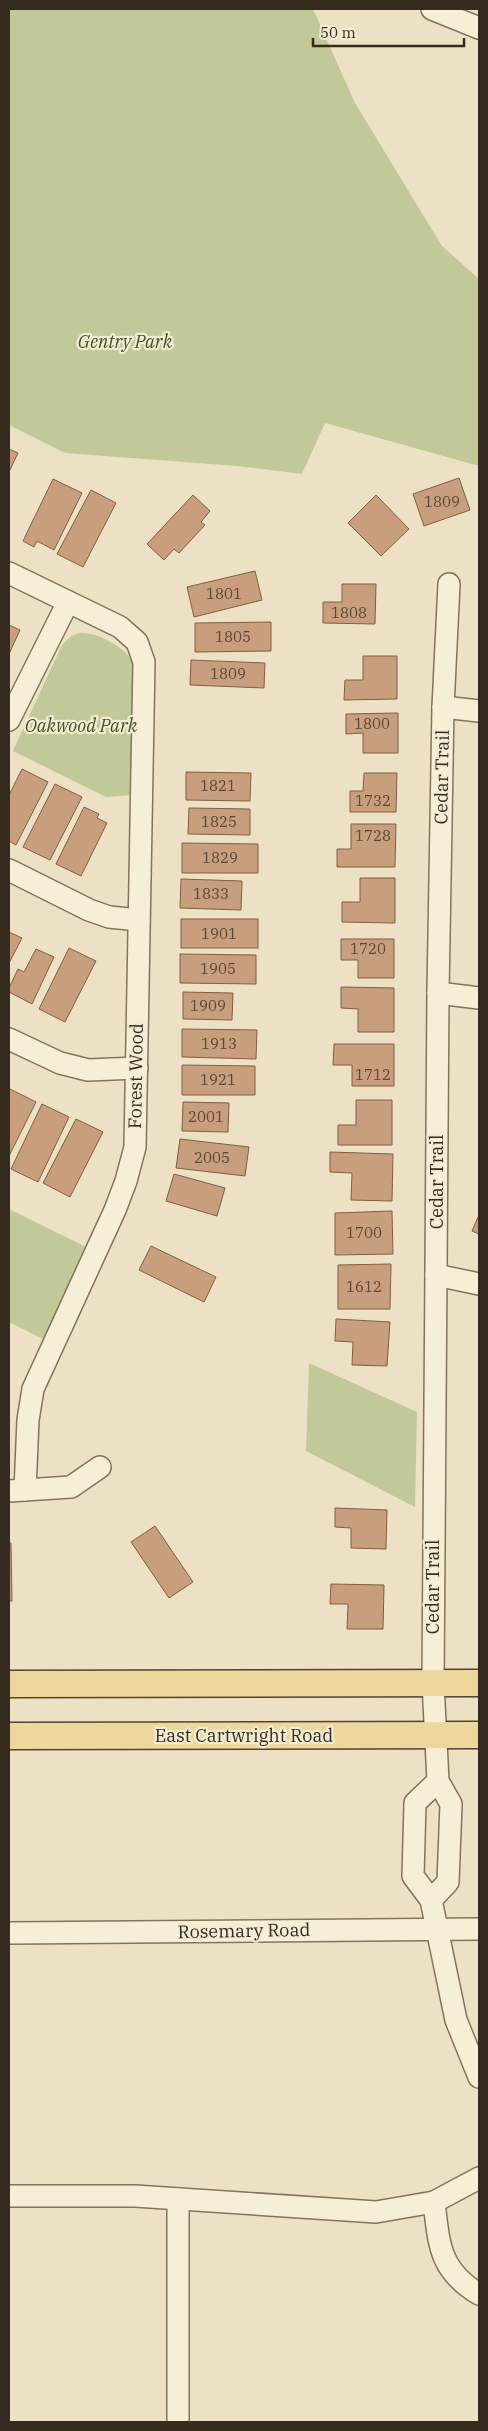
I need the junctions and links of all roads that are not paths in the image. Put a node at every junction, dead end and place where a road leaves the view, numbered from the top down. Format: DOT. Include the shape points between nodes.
graph roads {
  1 [pos="432,9"];
  2 [pos="479,28"];
  3 [pos="9,572"];
  4 [pos="449,584"];
  5 [pos="68,602"];
  6 [pos="443,707"];
  7 [pos="479,711"];
  8 [pos="9,720"];
  9 [pos="9,870"];
  10 [pos="139,920"];
  11 [pos="438,993"];
  12 [pos="479,998"];
  13 [pos="9,1039"];
  14 [pos="137,1068"];
  15 [pos="436,1275"];
  16 [pos="479,1284"];
  17 [pos="100,1467"];
  18 [pos="17,1490"];
  19 [pos="433,1683"];
  20 [pos="479,1683"];
  21 [pos="9,1684"];
  22 [pos="437,1735"];
  23 [pos="479,1735"];
  24 [pos="9,1736"];
  25 [pos="438,1781"];
  26 [pos="431,1900"];
  27 [pos="436,1930"];
  28 [pos="479,1930"];
  29 [pos="9,1934"];
  30 [pos="479,2077"];
  31 [pos="479,2178"];
  32 [pos="9,2196"];
  33 [pos="178,2199"];
  34 [pos="434,2202"];
  35 [pos="479,2294"];
  36 [pos="178,2422"];
  1 -- 2 [label="street"];
  3 -- 5 [label="street"];
  4 -- 6 [label="street, Cedar Trail"];
  5 -- 8 [label="street"];
  5 -- 10 [label="street, Forest Wood" via="120,627 137,642 144,662"];
  6 -- 7 [label="street"];
  6 -- 11 [label="street, Cedar Trail"];
  9 -- 10 [label="street" via="89,910 109,917"];
  10 -- 14 [label="street, Forest Wood"];
  11 -- 12 [label="street"];
  11 -- 15 [label="street, Cedar Trail"];
  13 -- 14 [label="street" via="60,1063 88,1070"];
  14 -- 18 [label="street, Forest Wood" via="135,1146 131,1164 115,1210 33,1389"];
  15 -- 16 [label="street"];
  15 -- 19 [label="street, Cedar Trail"];
  17 -- 18 [label="street" via="71,1487"];
  19 -- 20 [label="main road"];
  19 -- 21 [label="main road"];
  19 -- 22 [label="street, Cedar Trail"];
  22 -- 23 [label="main road, East Cartwright Road"];
  22 -- 24 [label="main road, East Cartwright Road"];
  22 -- 25 [label="street, Cedar Trail"];
  25 -- 26 [label="street, Cedar Trail" via="451,1804 448,1882"];
  25 -- 26 [label="street" via="415,1803 413,1876"];
  26 -- 27 [label="street"];
  27 -- 28 [label="street, Rosemary Road"];
  27 -- 29 [label="street, Rosemary Road"];
  27 -- 30 [label="street" via="456,2020"];
  31 -- 34 [label="street"];
  32 -- 33 [label="street"];
  33 -- 34 [label="street" via="376,2212"];
  33 -- 36 [label="street"];
  34 -- 35 [label="street" via="446,2263 465,2286"];
}
